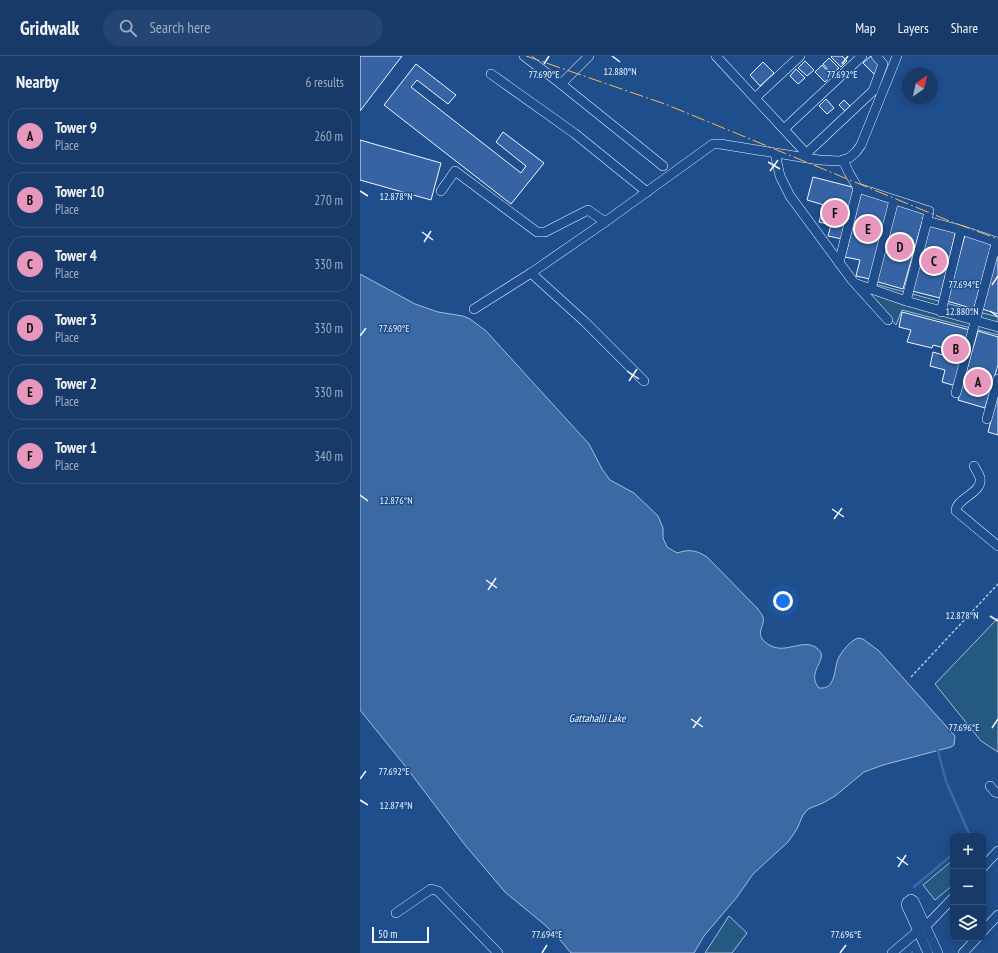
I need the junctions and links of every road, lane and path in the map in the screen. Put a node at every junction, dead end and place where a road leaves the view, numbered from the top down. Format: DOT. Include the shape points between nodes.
graph roads {
  1 [pos="524,56"];
  2 [pos="589,56"];
  3 [pos="800,56"];
  4 [pos="862,56"];
  5 [pos="876,56"];
  6 [pos="897,56"];
  7 [pos="721,58"];
  8 [pos="491,74"];
  9 [pos="561,84"];
  10 [pos="755,98"];
  11 [pos="784,129"];
  12 [pos="775,153"];
  13 [pos="845,164"];
  14 [pos="663,166"];
  15 [pos="858,188"];
  16 [pos="441,191"];
  17 [pos="647,192"];
  18 [pos="894,200"];
  19 [pos="927,221"];
  20 [pos="605,222"];
  21 [pos="960,230"];
  22 [pos="996,251"];
  23 [pos="839,263"];
  24 [pos="531,273"];
  25 [pos="856,284"];
  26 [pos="871,289"];
  27 [pos="906,302"];
  28 [pos="474,309"];
  29 [pos="941,312"];
  30 [pos="888,320"];
  31 [pos="975,321"];
  32 [pos="998,327"];
  33 [pos="998,379"];
  34 [pos="644,381"];
  35 [pos="956,393"];
  36 [pos="987,419"];
  37 [pos="974,466"];
  38 [pos="998,546"];
  39 [pos="998,584"];
  40 [pos="911,677"];
  41 [pos="990,786"];
  42 [pos="998,793"];
  43 [pos="998,851"];
  44 [pos="986,864"];
  45 [pos="950,901"];
  46 [pos="396,913"];
  47 [pos="998,915"];
  48 [pos="922,928"];
  49 [pos="986,928"];
  50 [pos="974,941"];
  51 [pos="498,953"];
  52 [pos="892,953"];
  53 [pos="928,953"];
  54 [pos="938,953"];
  55 [pos="963,953"];
  1 -- 9 [label="street"];
  2 -- 9 [label="street"];
  3 -- 10 [label="street"];
  4 -- 11 [label="street"];
  5 -- 11 [label="street" via="883,64 873,91 808,152 804,151"];
  6 -- 13 [label="street" via="861,145"];
  7 -- 10 [label="street"];
  8 -- 17 [label="street" via="574,133"];
  9 -- 14 [label="street"];
  10 -- 11 [label="street"];
  12 -- 13 [label="street"];
  12 -- 17 [label="street" via="716,144"];
  12 -- 23 [label="street" via="780,176 790,196"];
  13 -- 15 [label="street"];
  15 -- 18 [label="street"];
  15 -- 23 [label="street"];
  16 -- 20 [label="street" via="456,171 537,232 545,232 588,210"];
  17 -- 20 [label="street"];
  18 -- 19 [label="street" via="929,211"];
  18 -- 26 [label="street"];
  19 -- 21 [label="street"];
  19 -- 27 [label="street"];
  20 -- 24 [label="street"];
  21 -- 22 [label="street" via="997,242"];
  21 -- 29 [label="street"];
  22 -- 31 [label="street"];
  23 -- 25 [label="street"];
  24 -- 28 [label="street"];
  24 -- 34 [label="street"];
  25 -- 26 [label="street"];
  25 -- 30 [label="street"];
  26 -- 27 [label="street"];
  27 -- 29 [label="street"];
  29 -- 31 [label="street"];
  31 -- 32 [label="street"];
  31 -- 35 [label="street"];
  33 -- 36 [label="street"];
  37 -- 38 [label="street" via="980,483 977,489 957,506 956,511"];
  39 -- 40 [label="path"];
  41 -- 42 [label="street"];
  43 -- 44 [label="street"];
  45 -- 48 [label="street"];
  46 -- 51 [label="street" via="431,889 438,891"];
  47 -- 49 [label="street"];
  48 -- 52 [label="street"];
  48 -- 53 [label="street"];
  48 -- 54 [label="street"];
  50 -- 55 [label="street"];
}
